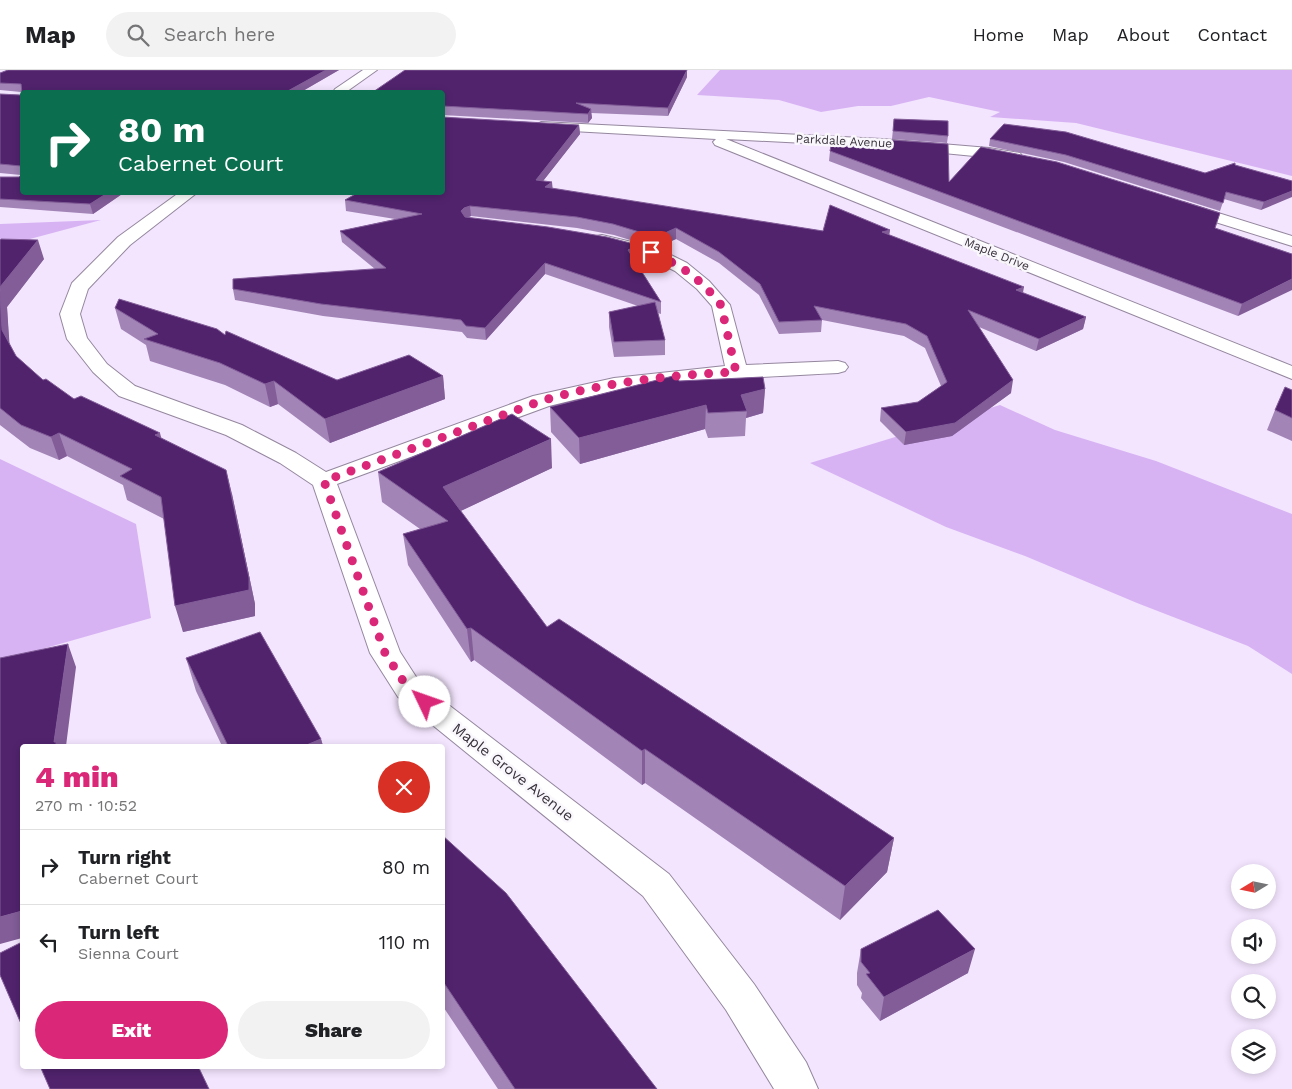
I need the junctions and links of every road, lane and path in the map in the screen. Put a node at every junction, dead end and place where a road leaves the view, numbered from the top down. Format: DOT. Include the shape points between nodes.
graph roads {
  1 [pos="371,70"];
  2 [pos="342,90"];
  3 [pos="527,125"];
  4 [pos="703,135"];
  5 [pos="1031,160"];
  6 [pos="187,195"];
  7 [pos="1169,202"];
  8 [pos="583,237"];
  9 [pos="1292,242"];
  10 [pos="838,367"];
  11 [pos="736,372"];
  12 [pos="1292,373"];
  13 [pos="324,481"];
  14 [pos="796,1089"];
  1 -- 2 [label="street"];
  3 -- 4 [label="street, Parkdale Avenue"];
  4 -- 5 [label="street, Parkdale Avenue" via="933,147"];
  4 -- 12 [label="street, Maple Drive"];
  6 -- 13 [label="street" via="124,241 80,287 70,314 77,339 100,368 127,391 234,430"];
  7 -- 9 [label="street"];
  8 -- 11 [label="street" via="651,252 681,267 704,285 721,305"];
  10 -- 11 [label="street"];
  11 -- 13 [label="street" via="622,383 572,392"];
  13 -- 14 [label="street, Maple Grove Avenue" via="385,653 409,690 656,885 740,997"];
}
